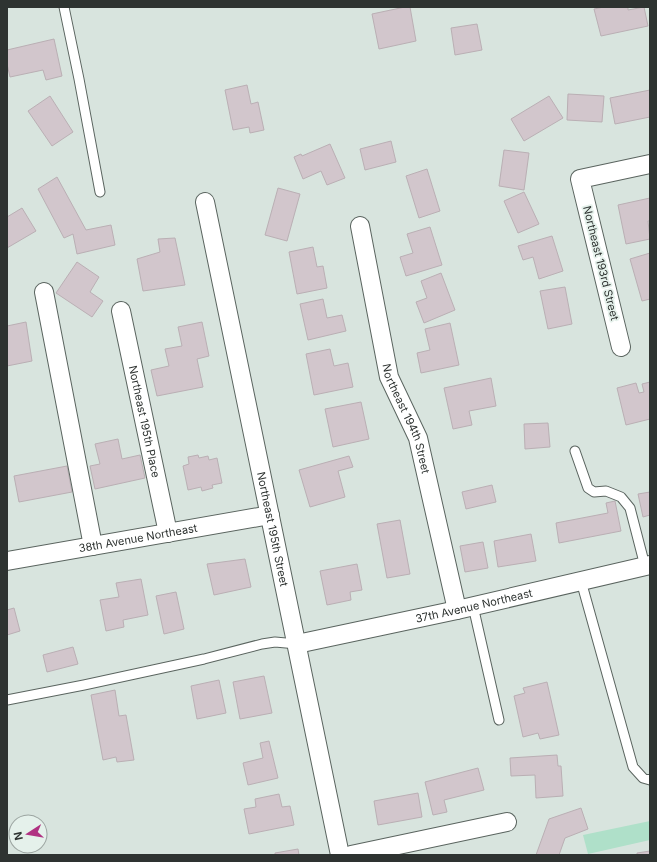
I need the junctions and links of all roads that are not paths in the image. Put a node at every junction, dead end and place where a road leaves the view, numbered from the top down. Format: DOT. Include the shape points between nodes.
graph roads {
  1 [pos="64,7"];
  2 [pos="650,164"];
  3 [pos="100,192"];
  4 [pos="205,202"];
  5 [pos="360,226"];
  6 [pos="44,292"];
  7 [pos="121,311"];
  8 [pos="621,347"];
  9 [pos="575,451"];
  10 [pos="270,515"];
  11 [pos="168,533"];
  12 [pos="93,546"];
  13 [pos="7,561"];
  14 [pos="648,566"];
  15 [pos="581,581"];
  16 [pos="465,608"];
  17 [pos="297,644"];
  18 [pos="7,700"];
  19 [pos="499,720"];
  20 [pos="650,780"];
  21 [pos="507,822"];
  22 [pos="340,855"];
  23 [pos="351,855"];
  1 -- 3 [label="lane"];
  2 -- 8 [label="street, Northeast 193rd Street" via="580,179"];
  4 -- 10 [label="street, Northeast 195th Street"];
  5 -- 16 [label="street, Northeast 194th Street" via="389,377 418,438"];
  6 -- 12 [label="street"];
  7 -- 11 [label="street, Northeast 195th Place"];
  9 -- 14 [label="lane" via="588,488 594,492 606,491 621,497 630,508"];
  10 -- 11 [label="street, 38th Avenue Northeast"];
  10 -- 17 [label="street, Northeast 195th Street"];
  11 -- 12 [label="street, 38th Avenue Northeast"];
  12 -- 13 [label="street, 38th Avenue Northeast"];
  14 -- 15 [label="street, 37th Avenue Northeast"];
  15 -- 16 [label="street, 37th Avenue Northeast"];
  15 -- 20 [label="lane" via="633,767 643,778"];
  16 -- 17 [label="street, 37th Avenue Northeast"];
  16 -- 19 [label="lane"];
  17 -- 18 [label="lane" via="262,644"];
  17 -- 22 [label="street, Northeast 195th Street"];
  21 -- 23 [label="street"];
}
